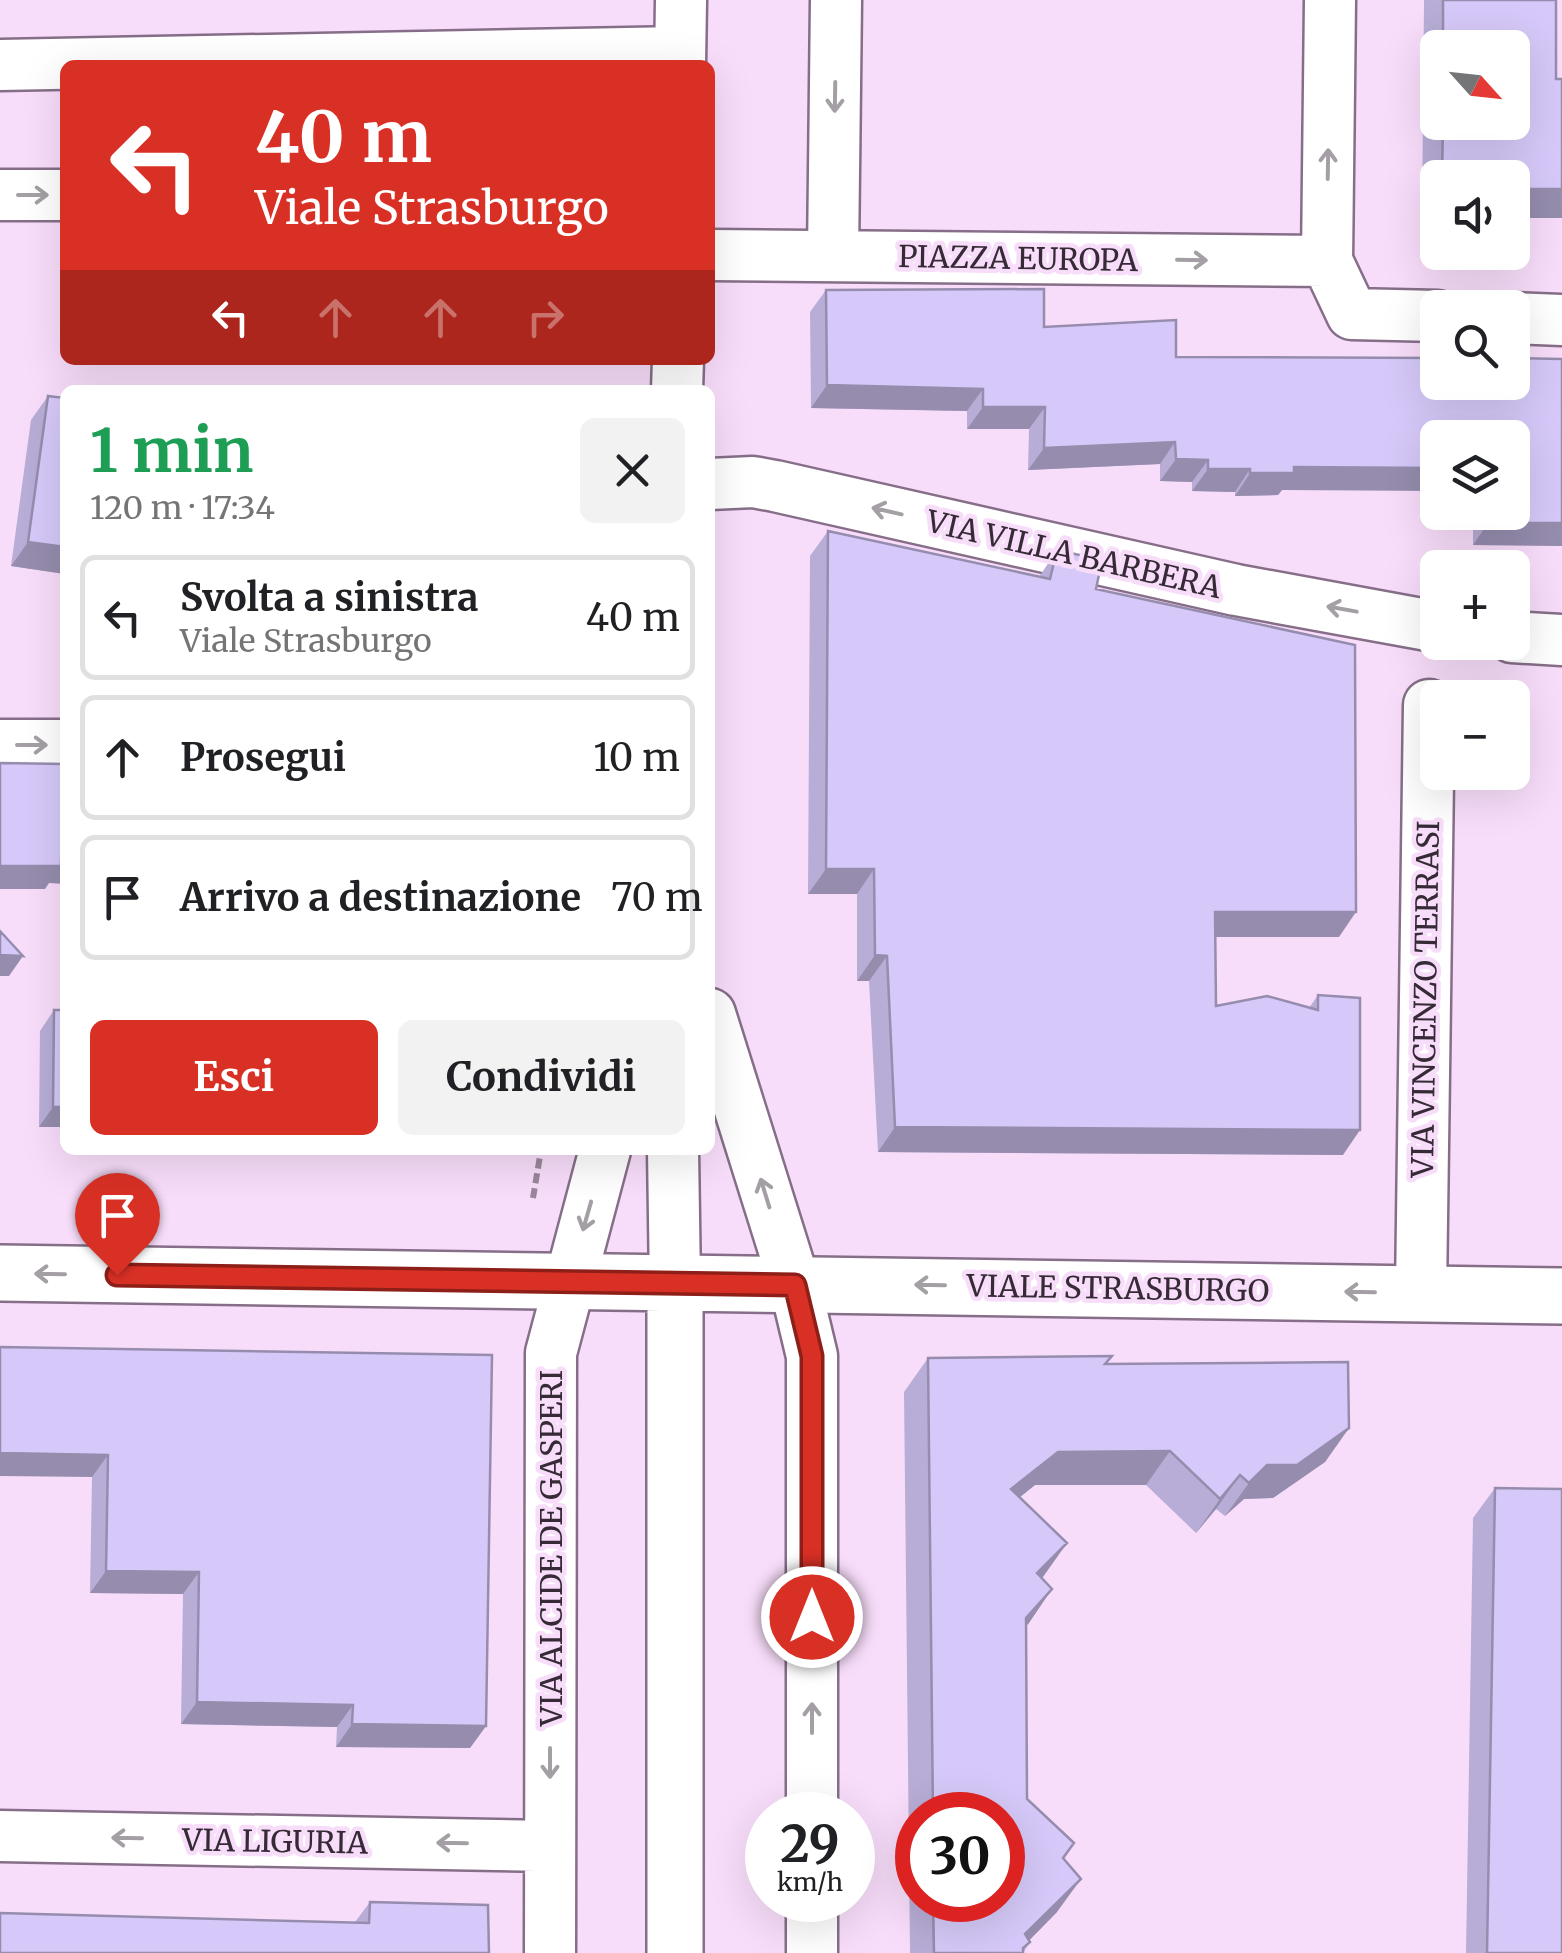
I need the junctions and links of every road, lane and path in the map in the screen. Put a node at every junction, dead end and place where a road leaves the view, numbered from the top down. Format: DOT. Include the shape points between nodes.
graph roads {
  1 [pos="681,0"];
  2 [pos="836,0"];
  3 [pos="1330,0"];
  4 [pos="680,58"];
  5 [pos="486,60"];
  6 [pos="60,64"];
  7 [pos="0,65"];
  8 [pos="0,195"];
  9 [pos="60,195"];
  10 [pos="715,255"];
  11 [pos="833,256"];
  12 [pos="1327,261"];
  13 [pos="1420,316"];
  14 [pos="1530,319"];
  15 [pos="1562,320"];
  16 [pos="715,484"];
  17 [pos="1420,624"];
  18 [pos="1530,638"];
  19 [pos="1562,640"];
  20 [pos="0,745"];
  21 [pos="60,746"];
  22 [pos="1428,790"];
  23 [pos="715,1030"];
  24 [pos="604,1155"];
  25 [pos="674,1155"];
  26 [pos="0,1273"];
  27 [pos="568,1283"];
  28 [pos="675,1285"];
  29 [pos="795,1285"];
  30 [pos="1421,1294"];
  31 [pos="1562,1296"];
  32 [pos="812,1792"];
  33 [pos="0,1836"];
  34 [pos="550,1846"];
  35 [pos="812,1922"];
  36 [pos="550,1953"];
  37 [pos="675,1953"];
  38 [pos="812,1953"];
  1 -- 4 [label="street"];
  2 -- 11 [label="street, one-way"];
  12 -- 3 [label="street, one-way"];
  4 -- 5 [label="street"];
  6 -- 7 [label="street"];
  8 -- 9 [label="street, one-way"];
  10 -- 11 [label="street, PIAZZA EUROPA"];
  11 -- 12 [label="street, PIAZZA EUROPA, one-way"];
  12 -- 13 [label="street" via="1352,314"];
  14 -- 15 [label="street"];
  17 -- 16 [label="street, VIA VILLA BARBERA, one-way" via="1236,590 776,486"];
  18 -- 19 [label="street"];
  20 -- 21 [label="street, one-way"];
  22 -- 30 [label="street, VIA VINCENZO TERRASI"];
  29 -- 23 [label="street, one-way"];
  24 -- 27 [label="street, VIA ALCIDE DE GASPERI, one-way"];
  25 -- 28 [label="street"];
  27 -- 26 [label="street, VIALE STRASBURGO, one-way"];
  27 -- 28 [label="street, VIALE STRASBURGO"];
  27 -- 34 [label="street, VIA ALCIDE DE GASPERI, one-way" via="551,1353"];
  28 -- 29 [label="street, VIALE STRASBURGO"];
  28 -- 37 [label="street"];
  30 -- 29 [label="street, VIALE STRASBURGO, one-way"];
  32 -- 29 [label="street, one-way" via="812,1356"];
  30 -- 31 [label="street, VIALE STRASBURGO"];
  34 -- 33 [label="street, VIA LIGURIA, one-way"];
  34 -- 36 [label="street, VIA ALCIDE DE GASPERI"];
  35 -- 38 [label="street"];
}
